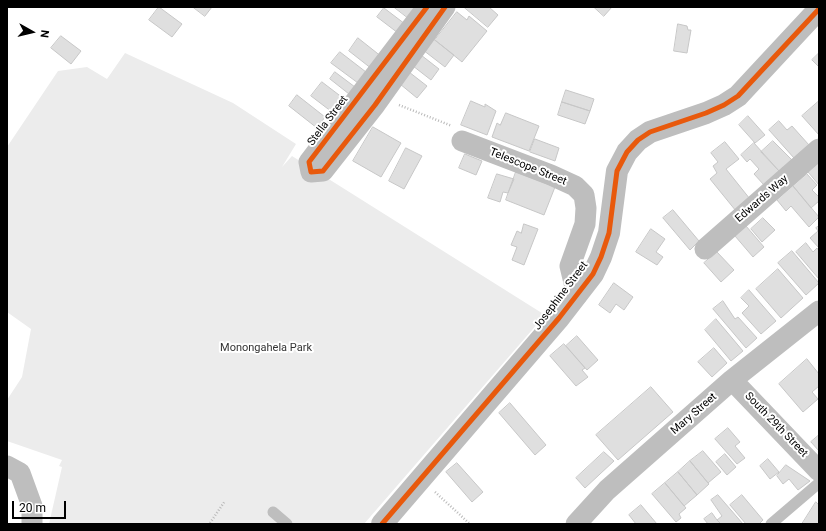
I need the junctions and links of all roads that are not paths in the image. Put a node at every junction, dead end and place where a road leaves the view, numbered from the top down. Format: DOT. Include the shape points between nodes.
graph roads {
  1 [pos="427,7"];
  2 [pos="445,7"];
  3 [pos="819,9"];
  4 [pos="458,134"];
  5 [pos="819,149"];
  6 [pos="705,249"];
  7 [pos="577,295"];
  8 [pos="819,311"];
  9 [pos="732,380"];
  10 [pos="7,466"];
  11 [pos="819,471"];
  12 [pos="819,483"];
  13 [pos="273,512"];
  14 [pos="32,524"];
  15 [pos="286,524"];
  16 [pos="382,524"];
  17 [pos="576,524"];
  18 [pos="771,524"];
  1 -- 2 [label="street, Stella Street" via="309,162 311,172 323,170"];
  3 -- 7 [label="street, Josephine Street" via="738,96 706,113 650,132 627,152 617,171 609,233 601,257 593,274"];
  4 -- 7 [label="street, Telescope Street" via="574,186 584,195 585,224 570,266"];
  5 -- 6 [label="street, Edwards Way"];
  7 -- 16 [label="street, Josephine Street"];
  8 -- 9 [label="street, Mary Street"];
  9 -- 11 [label="street, South 29th Street"];
  9 -- 17 [label="street, Mary Street" via="607,490"];
  10 -- 14 [label="street" via="20,473 32,506"];
  12 -- 18 [label="lane"];
  13 -- 15 [label="lane"];
}
